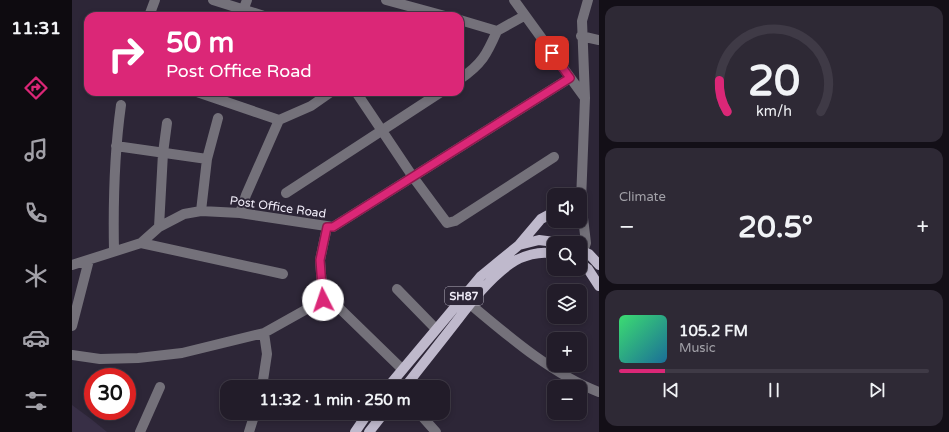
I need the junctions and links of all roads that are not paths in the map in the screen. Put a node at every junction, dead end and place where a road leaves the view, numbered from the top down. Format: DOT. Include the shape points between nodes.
graph roads {
  1 [pos="155,0"];
  2 [pos="213,0"];
  3 [pos="386,0"];
  4 [pos="514,0"];
  5 [pos="588,0"];
  6 [pos="244,8"];
  7 [pos="150,12"];
  8 [pos="254,12"];
  9 [pos="427,12"];
  10 [pos="524,16"];
  11 [pos="464,21"];
  12 [pos="498,31"];
  13 [pos="582,36"];
  14 [pos="599,40"];
  15 [pos="464,77"];
  16 [pos="570,78"];
  17 [pos="219,96"];
  18 [pos="326,96"];
  19 [pos="359,96"];
  20 [pos="435,96"];
  21 [pos="585,98"];
  22 [pos="121,105"];
  23 [pos="218,118"];
  24 [pos="279,120"];
  25 [pos="167,123"];
  26 [pos="382,131"];
  27 [pos="116,146"];
  28 [pos="163,153"];
  29 [pos="554,157"];
  30 [pos="207,159"];
  31 [pos="413,177"];
  32 [pos="582,188"];
  33 [pos="286,193"];
  34 [pos="201,211"];
  35 [pos="240,213"];
  36 [pos="547,216"];
  37 [pos="159,227"];
  38 [pos="327,227"];
  39 [pos="547,241"];
  40 [pos="141,244"];
  41 [pos="519,245"];
  42 [pos="114,251"];
  43 [pos="547,253"];
  44 [pos="587,256"];
  45 [pos="89,260"];
  46 [pos="598,261"];
  47 [pos="72,265"];
  48 [pos="587,265"];
  49 [pos="587,270"];
  50 [pos="283,274"];
  51 [pos="599,286"];
  52 [pos="397,289"];
  53 [pos="323,300"];
  54 [pos="470,304"];
  55 [pos="72,326"];
  56 [pos="436,329"];
  57 [pos="264,333"];
  58 [pos="72,355"];
  59 [pos="402,369"];
  60 [pos="263,380"];
  61 [pos="395,380"];
  62 [pos="410,380"];
  63 [pos="160,387"];
  64 [pos="599,392"];
  65 [pos="253,420"];
  66 [pos="363,420"];
  67 [pos="378,420"];
  68 [pos="425,420"];
  69 [pos="140,432"];
  70 [pos="250,432"];
  71 [pos="354,432"];
  72 [pos="369,432"];
  73 [pos="436,432"];
  1 -- 7 [label="street"];
  2 -- 6 [label="street"];
  3 -- 9 [label="street"];
  4 -- 10 [label="street"];
  5 -- 13 [label="street" via="582,21"];
  6 -- 8 [label="street"];
  10 -- 12 [label="street"];
  10 -- 16 [label="street"];
  11 -- 12 [label="street"];
  12 -- 15 [label="street" via="485,57 473,71"];
  13 -- 14 [label="street"];
  13 -- 21 [label="street"];
  16 -- 21 [label="street"];
  16 -- 31 [label="street, Post Office Road"];
  17 -- 24 [label="street"];
  18 -- 24 [label="street" via="312,106"];
  19 -- 26 [label="street"];
  20 -- 26 [label="street"];
  21 -- 32 [label="street"];
  22 -- 27 [label="street"];
  23 -- 30 [label="street"];
  24 -- 35 [label="street"];
  25 -- 28 [label="street"];
  26 -- 31 [label="street"];
  26 -- 33 [label="street"];
  27 -- 28 [label="street"];
  27 -- 42 [label="street" via="113,193"];
  28 -- 30 [label="street"];
  28 -- 37 [label="street"];
  29 -- 31 [label="street" via="447,223"];
  30 -- 34 [label="street"];
  31 -- 38 [label="street, Post Office Road" via="333,227"];
  34 -- 35 [label="street, Post Office Road"];
  34 -- 37 [label="street, Post Office Road" via="184,214"];
  35 -- 38 [label="street, Post Office Road"];
  36 -- 41 [label="main road" via="541,219"];
  37 -- 40 [label="street, Post Office Road"];
  38 -- 53 [label="street" via="320,260"];
  39 -- 41 [label="main road, SH87" via="539,240"];
  40 -- 42 [label="street, Post Office Road"];
  40 -- 50 [label="street"];
  41 -- 56 [label="main road, SH87" via="481,276"];
  42 -- 45 [label="street, Post Office Road"];
  43 -- 54 [label="main road, SH87" via="527,255 511,264"];
  44 -- 46 [label="main road"];
  45 -- 47 [label="street, Post Office Road"];
  45 -- 55 [label="street"];
  46 -- 48 [label="main road"];
  49 -- 51 [label="main road"];
  52 -- 56 [label="street"];
  53 -- 57 [label="street"];
  53 -- 59 [label="street" via="331,300 340,307"];
  54 -- 62 [label="main road, SH87"];
  54 -- 64 [label="street" via="514,340 576,382"];
  56 -- 59 [label="main road, SH87"];
  57 -- 58 [label="street" via="182,353 138,358"];
  57 -- 60 [label="street" via="268,354"];
  59 -- 61 [label="main road, SH87"];
  63 -- 69 [label="street"];
  65 -- 70 [label="street"];
  66 -- 71 [label="main road"];
  67 -- 72 [label="main road"];
  68 -- 73 [label="street"];
}
